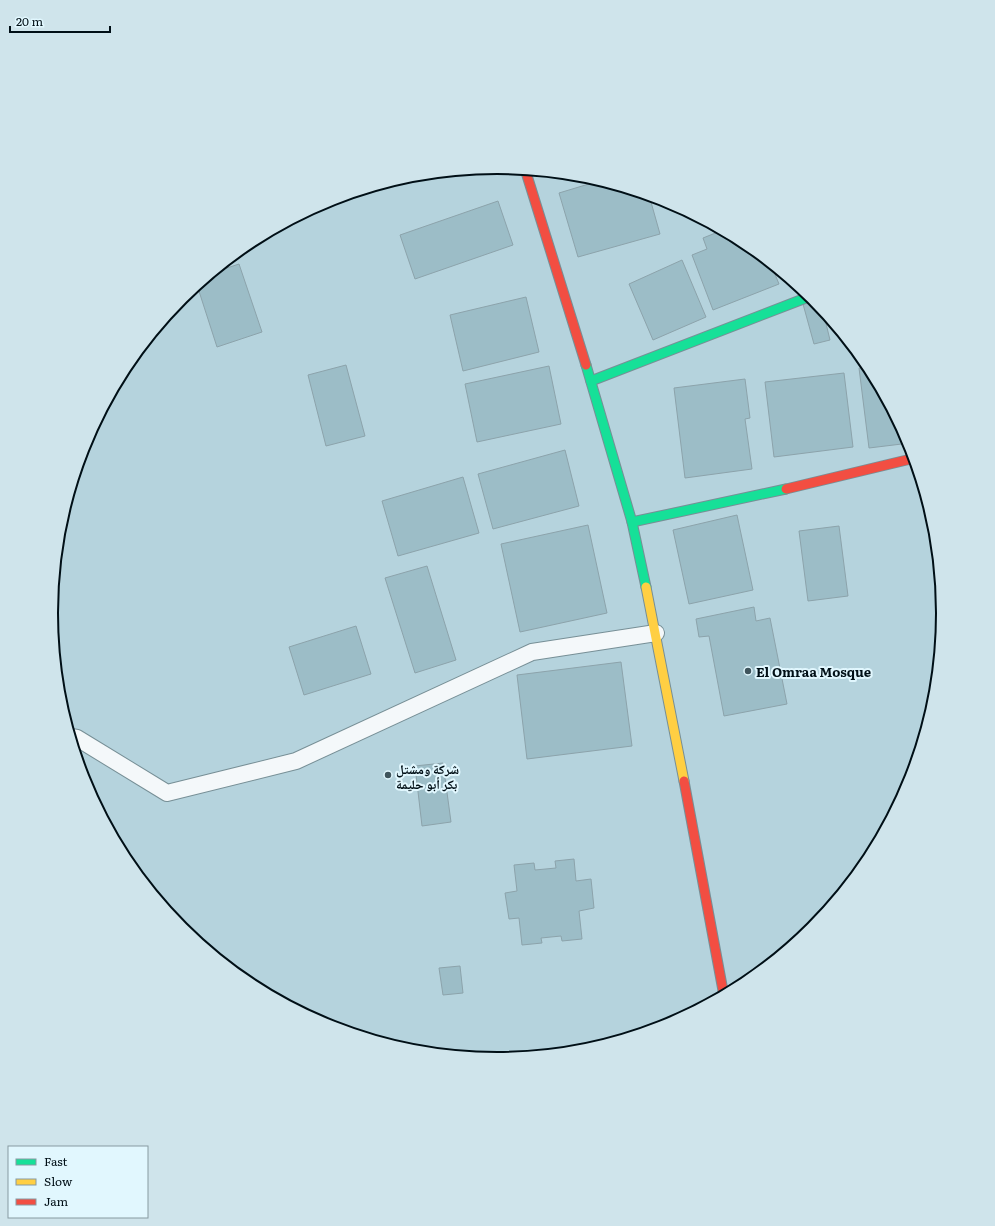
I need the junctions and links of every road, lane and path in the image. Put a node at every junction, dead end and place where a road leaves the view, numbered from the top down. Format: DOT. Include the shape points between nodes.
graph roads {
  1 [pos="527,174"];
  2 [pos="804,299"];
  3 [pos="591,381"];
  4 [pos="909,459"];
  5 [pos="632,522"];
  6 [pos="656,632"];
  7 [pos="76,738"];
  8 [pos="723,990"];
  1 -- 3 [label="street"];
  2 -- 3 [label="street"];
  3 -- 5 [label="street"];
  4 -- 5 [label="street"];
  5 -- 6 [label="street"];
  6 -- 7 [label="lane" via="532,652 296,760 167,793"];
  6 -- 8 [label="street"];
}
